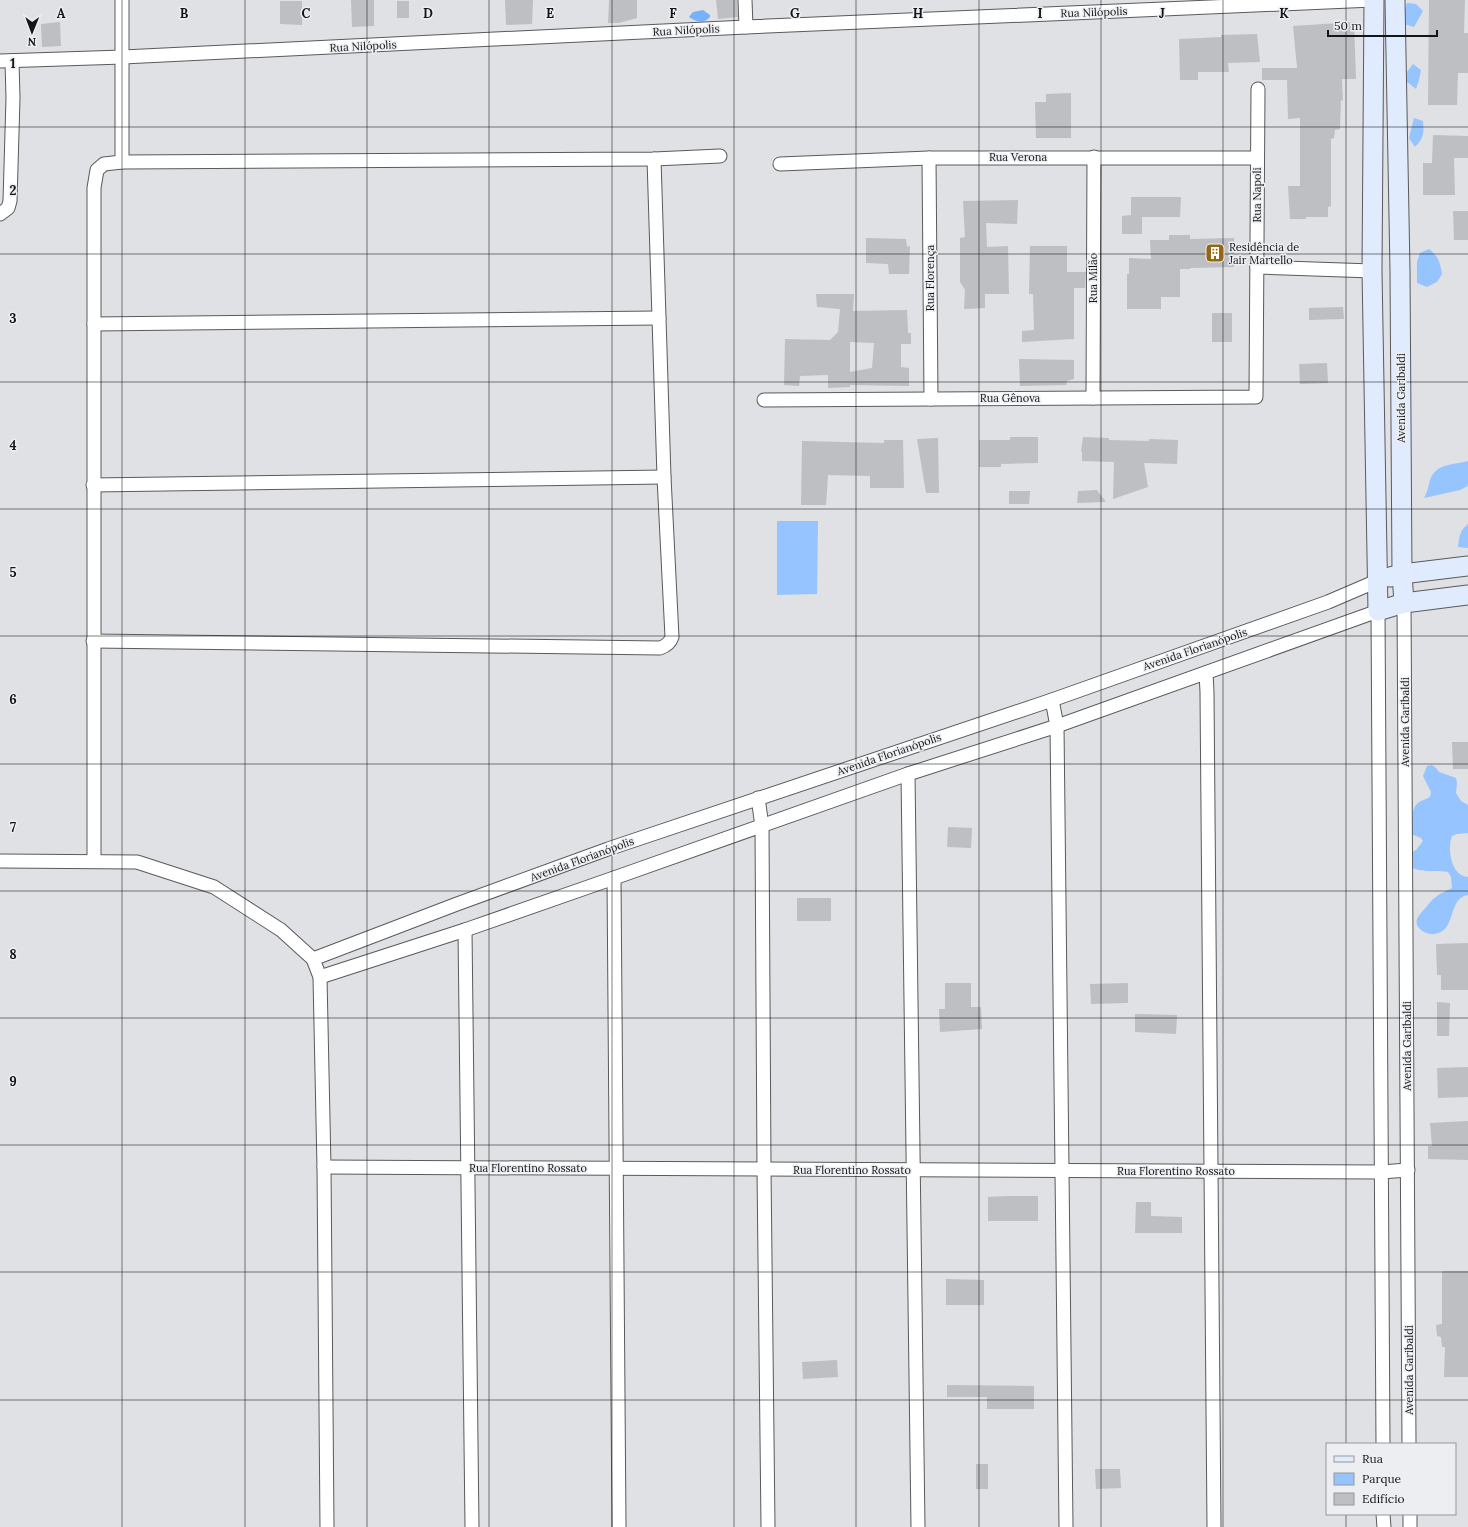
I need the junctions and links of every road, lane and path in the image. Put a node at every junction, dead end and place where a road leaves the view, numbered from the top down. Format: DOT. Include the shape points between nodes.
graph roads {
  1 [pos="122,0"];
  2 [pos="744,0"];
  3 [pos="1373,0"];
  4 [pos="1395,0"];
  5 [pos="746,27"];
  6 [pos="1373,37"];
  7 [pos="1396,37"];
  8 [pos="123,58"];
  9 [pos="6,61"];
  10 [pos="1258,89"];
  11 [pos="720,156"];
  12 [pos="1094,157"];
  13 [pos="929,158"];
  14 [pos="1257,158"];
  15 [pos="654,159"];
  16 [pos="122,162"];
  17 [pos="780,164"];
  18 [pos="0,214"];
  19 [pos="1257,268"];
  20 [pos="1372,271"];
  21 [pos="1400,271"];
  22 [pos="659,318"];
  23 [pos="94,324"];
  24 [pos="1256,397"];
  25 [pos="931,398"];
  26 [pos="1093,398"];
  27 [pos="764,400"];
  28 [pos="664,476"];
  29 [pos="93,485"];
  30 [pos="1468,566"];
  31 [pos="1402,574"];
  32 [pos="1377,581"];
  33 [pos="1468,595"];
  34 [pos="1404,603"];
  35 [pos="1378,610"];
  36 [pos="93,640"];
  37 [pos="1206,674"];
  38 [pos="1052,700"];
  39 [pos="1057,726"];
  40 [pos="908,774"];
  41 [pos="758,798"];
  42 [pos="762,826"];
  43 [pos="0,861"];
  44 [pos="94,861"];
  45 [pos="614,878"];
  46 [pos="466,930"];
  47 [pos="313,958"];
  48 [pos="320,977"];
  49 [pos="324,1167"];
  50 [pos="468,1168"];
  51 [pos="616,1168"];
  52 [pos="764,1169"];
  53 [pos="913,1170"];
  54 [pos="1062,1170"];
  55 [pos="1408,1170"];
  56 [pos="1211,1171"];
  57 [pos="1381,1172"];
  58 [pos="1383,1443"];
  59 [pos="1409,1443"];
  60 [pos="1383,1515"];
  61 [pos="1410,1515"];
  62 [pos="327,1527"];
  63 [pos="472,1527"];
  64 [pos="619,1527"];
  65 [pos="768,1527"];
  66 [pos="918,1527"];
  67 [pos="1066,1527"];
  68 [pos="1214,1527"];
  69 [pos="1384,1527"];
  70 [pos="1410,1527"];
  1 -- 8 [label="street"];
  2 -- 5 [label="street"];
  3 -- 5 [label="street, Rua Nilópolis"];
  3 -- 6 [label="street"];
  4 -- 7 [label="street, Avenida Garibaldi"];
  5 -- 8 [label="street, Rua Nilópolis"];
  6 -- 7 [label="street"];
  6 -- 20 [label="street"];
  7 -- 21 [label="street, Avenida Garibaldi"];
  8 -- 9 [label="street, Rua Nilópolis"];
  8 -- 16 [label="street"];
  9 -- 18 [label="street" via="13,98 10,201 8,208"];
  10 -- 14 [label="street, Rua Napoli"];
  11 -- 15 [label="street"];
  12 -- 13 [label="street, Rua Verona"];
  12 -- 14 [label="street, Rua Verona"];
  12 -- 26 [label="street, Rua Milão"];
  13 -- 17 [label="street, Rua Verona"];
  13 -- 25 [label="street, Rua Florença"];
  14 -- 19 [label="street, Rua Napoli"];
  15 -- 16 [label="street"];
  15 -- 22 [label="street"];
  16 -- 23 [label="street" via="104,164 97,170 94,188"];
  19 -- 20 [label="street"];
  19 -- 24 [label="street, Rua Napoli"];
  20 -- 21 [label="street"];
  20 -- 32 [label="street"];
  21 -- 31 [label="street, Avenida Garibaldi"];
  22 -- 23 [label="street"];
  22 -- 28 [label="street"];
  23 -- 29 [label="street"];
  24 -- 26 [label="street, Rua Gênova"];
  25 -- 26 [label="street, Rua Gênova"];
  25 -- 27 [label="street, Rua Gênova"];
  28 -- 29 [label="street"];
  28 -- 36 [label="street" via="672,637 666,646 660,648"];
  29 -- 36 [label="street"];
  30 -- 31 [label="street, Avenida Florianópolis"];
  31 -- 32 [label="street, Avenida Florianópolis"];
  31 -- 34 [label="street, Avenida Garibaldi"];
  32 -- 35 [label="street"];
  32 -- 38 [label="street, Avenida Florianópolis" via="1328,602"];
  33 -- 34 [label="street"];
  34 -- 35 [label="street"];
  34 -- 55 [label="street, Avenida Garibaldi"];
  35 -- 37 [label="street"];
  35 -- 57 [label="street"];
  36 -- 44 [label="street"];
  37 -- 39 [label="street"];
  37 -- 56 [label="street"];
  38 -- 39 [label="street"];
  38 -- 41 [label="street, Avenida Florianópolis"];
  39 -- 40 [label="street"];
  39 -- 54 [label="street"];
  40 -- 42 [label="street"];
  40 -- 53 [label="street"];
  41 -- 42 [label="street"];
  41 -- 47 [label="street, Avenida Florianópolis" via="456,904"];
  42 -- 45 [label="street"];
  42 -- 52 [label="street"];
  43 -- 44 [label="street"];
  44 -- 47 [label="street" via="137,862 214,887 282,930"];
  45 -- 46 [label="street"];
  45 -- 51 [label="street"];
  46 -- 48 [label="street"];
  46 -- 50 [label="street"];
  47 -- 48 [label="street"];
  48 -- 49 [label="street"];
  49 -- 50 [label="street, Rua Florentino Rossato"];
  49 -- 62 [label="street"];
  50 -- 51 [label="street, Rua Florentino Rossato"];
  50 -- 63 [label="street"];
  51 -- 52 [label="street, Rua Florentino Rossato"];
  51 -- 64 [label="street"];
  52 -- 53 [label="street, Rua Florentino Rossato"];
  52 -- 65 [label="street"];
  53 -- 54 [label="street, Rua Florentino Rossato"];
  53 -- 66 [label="street"];
  54 -- 56 [label="street, Rua Florentino Rossato"];
  54 -- 67 [label="street"];
  55 -- 57 [label="street, Rua Florentino Rossato"];
  55 -- 59 [label="street, Avenida Garibaldi"];
  56 -- 57 [label="street, Rua Florentino Rossato"];
  56 -- 68 [label="street"];
  57 -- 58 [label="street"];
  60 -- 69 [label="street"];
  61 -- 70 [label="street"];
}
